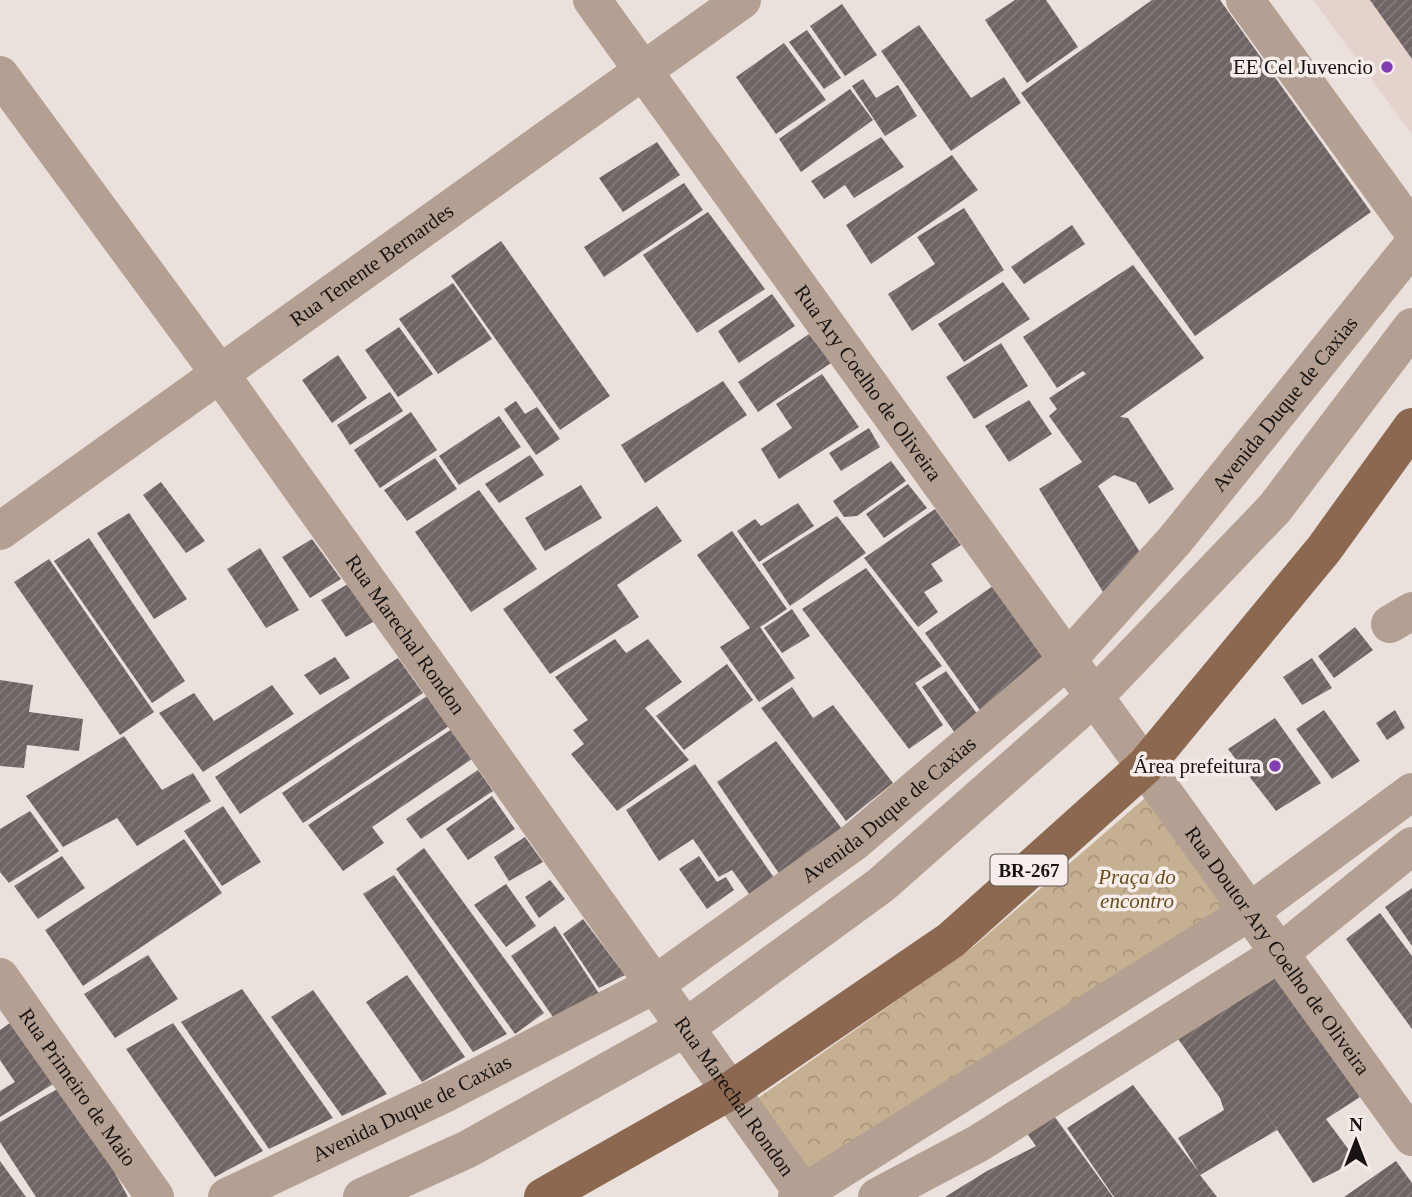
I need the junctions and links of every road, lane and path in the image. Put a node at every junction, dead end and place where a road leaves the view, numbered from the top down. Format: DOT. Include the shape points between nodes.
graph roads {
  1 [pos="592,0"];
  2 [pos="742,0"];
  3 [pos="1245,0"];
  4 [pos="643,71"];
  5 [pos="0,75"];
  6 [pos="1412,230"];
  7 [pos="1412,246"];
  8 [pos="1412,327"];
  9 [pos="220,373"];
  10 [pos="1412,427"];
  11 [pos="0,531"];
  12 [pos="1068,659"];
  13 [pos="1095,696"];
  14 [pos="1146,766"];
  15 [pos="1412,792"];
  16 [pos="1412,846"];
  17 [pos="1249,912"];
  18 [pos="1280,953"];
  19 [pos="0,977"];
  20 [pos="654,985"];
  21 [pos="685,1028"];
  22 [pos="730,1091"];
  23 [pos="1412,1137"];
  24 [pos="803,1196"];
  25 [pos="155,1197"];
  26 [pos="227,1197"];
  27 [pos="362,1197"];
  28 [pos="543,1197"];
  29 [pos="877,1197"];
  1 -- 4 [label="street, Rua Ary Coelho de Oliveira"];
  2 -- 4 [label="street, Rua Tenente Bernardes"];
  3 -- 6 [label="street"];
  4 -- 9 [label="street, Rua Tenente Bernardes"];
  4 -- 12 [label="street, Rua Ary Coelho de Oliveira"];
  5 -- 9 [label="street, Rua Marechal Rondon"];
  7 -- 12 [label="street, Avenida Duque de Caxias" via="1175,540"];
  8 -- 13 [label="street" via="1275,508"];
  9 -- 11 [label="street, Rua Tenente Bernardes"];
  9 -- 20 [label="street, Rua Marechal Rondon"];
  10 -- 14 [label="main road, BR-267" via="1324,549"];
  12 -- 13 [label="street, Rua Ary Coelho de Oliveira"];
  12 -- 20 [label="street, Avenida Duque de Caxias" via="854,842"];
  13 -- 14 [label="street, Rua Ary Coelho de Oliveira"];
  13 -- 21 [label="street" via="881,885"];
  14 -- 17 [label="street, Rua Doutor Ary Coelho de Oliveira"];
  14 -- 22 [label="main road, BR-267" via="951,940"];
  15 -- 17 [label="street"];
  16 -- 18 [label="street"];
  17 -- 18 [label="street, Rua Doutor Ary Coelho de Oliveira"];
  17 -- 24 [label="street"];
  18 -- 23 [label="street, Rua Doutor Ary Coelho de Oliveira"];
  18 -- 29 [label="street" via="979,1143"];
  19 -- 25 [label="street, Rua Primeiro de Maio"];
  20 -- 21 [label="street, Rua Marechal Rondon"];
  20 -- 26 [label="street, Avenida Duque de Caxias" via="448,1092"];
  21 -- 22 [label="street, Rua Marechal Rondon"];
  21 -- 27 [label="street" via="468,1149"];
  22 -- 24 [label="street, Rua Marechal Rondon"];
  22 -- 28 [label="main road, BR-267"];
}
